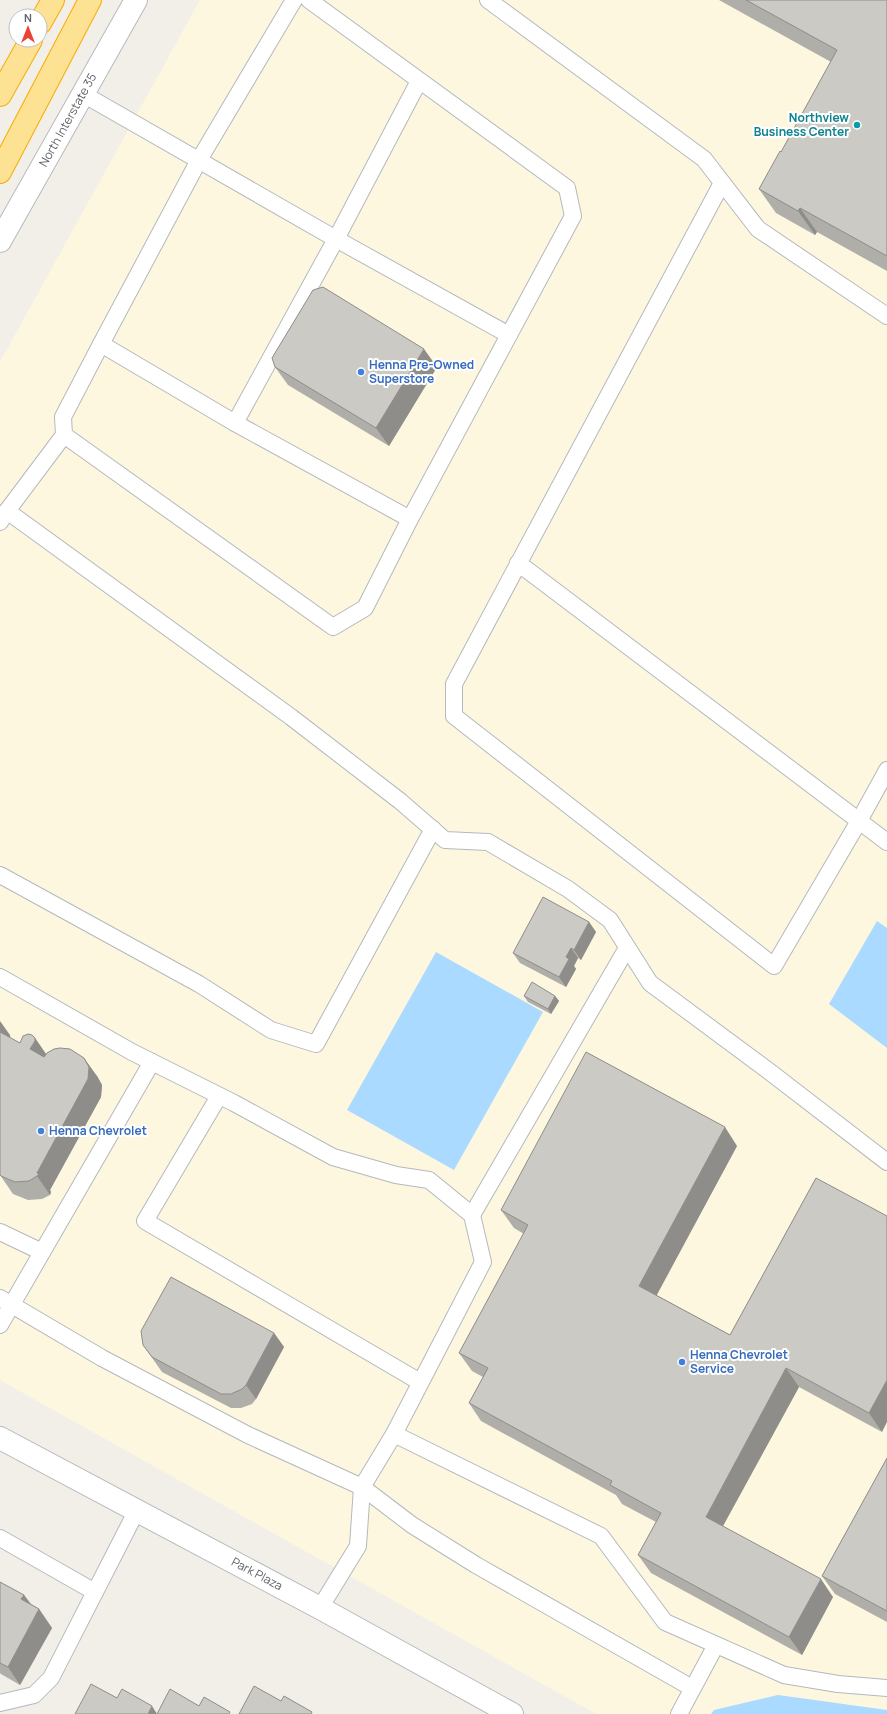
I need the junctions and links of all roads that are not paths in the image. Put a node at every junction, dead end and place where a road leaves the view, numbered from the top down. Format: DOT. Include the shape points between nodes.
graph roads {
  1 [pos="53,0"];
  2 [pos="90,0"];
  3 [pos="136,0"];
  4 [pos="294,0"];
  5 [pos="309,0"];
  6 [pos="488,0"];
  7 [pos="48,9"];
  8 [pos="26,48"];
  9 [pos="419,81"];
  10 [pos="83,94"];
  11 [pos="0,95"];
  12 [pos="199,160"];
  13 [pos="0,172"];
  14 [pos="722,183"];
  15 [pos="336,239"];
  16 [pos="0,240"];
  17 [pos="887,316"];
  18 [pos="509,335"];
  19 [pos="101,344"];
  20 [pos="235,423"];
  21 [pos="64,435"];
  22 [pos="4,516"];
  23 [pos="410,519"];
  24 [pos="518,563"];
  25 [pos="887,770"];
  26 [pos="859,821"];
  27 [pos="433,830"];
  28 [pos="887,842"];
  29 [pos="0,875"];
  30 [pos="627,948"];
  31 [pos="0,977"];
  32 [pos="152,1062"];
  33 [pos="219,1096"];
  34 [pos="887,1162"];
  35 [pos="472,1216"];
  36 [pos="0,1232"];
  37 [pos="42,1252"];
  38 [pos="6,1302"];
  39 [pos="0,1325"];
  40 [pos="420,1382"];
  41 [pos="394,1434"];
  42 [pos="0,1438"];
  43 [pos="362,1487"];
  44 [pos="137,1510"];
  45 [pos="0,1538"];
  46 [pos="95,1592"];
  47 [pos="320,1608"];
  48 [pos="716,1645"];
  49 [pos="692,1688"];
  50 [pos="887,1688"];
  51 [pos="0,1703"];
  52 [pos="512,1714"];
  53 [pos="679,1714"];
  1 -- 7 [label="highway"];
  2 -- 13 [label="highway"];
  3 -- 10 [label="street, North Interstate 35"];
  4 -- 12 [label="lane"];
  5 -- 9 [label="lane"];
  6 -- 14 [label="lane" via="704,159"];
  8 -- 11 [label="highway"];
  9 -- 15 [label="lane"];
  9 -- 18 [label="lane" via="567,188 573,216"];
  10 -- 12 [label="lane"];
  10 -- 16 [label="street, North Interstate 35"];
  12 -- 15 [label="lane"];
  12 -- 19 [label="lane"];
  14 -- 17 [label="lane" via="758,229"];
  14 -- 24 [label="lane"];
  15 -- 18 [label="lane"];
  15 -- 20 [label="lane"];
  18 -- 23 [label="lane"];
  19 -- 20 [label="lane"];
  19 -- 21 [label="lane" via="63,417"];
  20 -- 23 [label="lane"];
  21 -- 22 [label="lane"];
  21 -- 23 [label="lane" via="333,627 365,608"];
  22 -- 27 [label="lane" via="290,717 400,800"];
  24 -- 26 [label="lane"];
  24 -- 26 [label="lane" via="454,684 454,716 774,966"];
  25 -- 26 [label="lane"];
  26 -- 28 [label="lane"];
  27 -- 29 [label="lane" via="316,1044 271,1030 199,984"];
  27 -- 30 [label="lane" via="445,840 488,842 568,889 610,920"];
  30 -- 34 [label="lane" via="650,983"];
  30 -- 35 [label="lane"];
  31 -- 32 [label="lane"];
  32 -- 33 [label="lane"];
  32 -- 37 [label="lane"];
  33 -- 35 [label="lane" via="333,1158 396,1175 429,1180"];
  33 -- 40 [label="lane" via="145,1221"];
  35 -- 40 [label="lane" via="483,1262"];
  36 -- 37 [label="lane"];
  37 -- 38 [label="lane"];
  38 -- 39 [label="lane"];
  38 -- 43 [label="lane" via="102,1358 248,1435"];
  40 -- 41 [label="lane"];
  41 -- 43 [label="lane"];
  41 -- 48 [label="lane" via="601,1536 665,1622"];
  42 -- 44 [label="street, Park Plaza"];
  43 -- 47 [label="lane" via="358,1546"];
  43 -- 49 [label="lane" via="412,1525 476,1565"];
  44 -- 46 [label="lane"];
  44 -- 47 [label="street, Park Plaza"];
  45 -- 46 [label="lane"];
  46 -- 51 [label="lane" via="51,1678 34,1695"];
  47 -- 52 [label="street, Park Plaza"];
  48 -- 49 [label="lane"];
  48 -- 50 [label="lane" via="784,1675 838,1684"];
  49 -- 53 [label="lane"];
}
